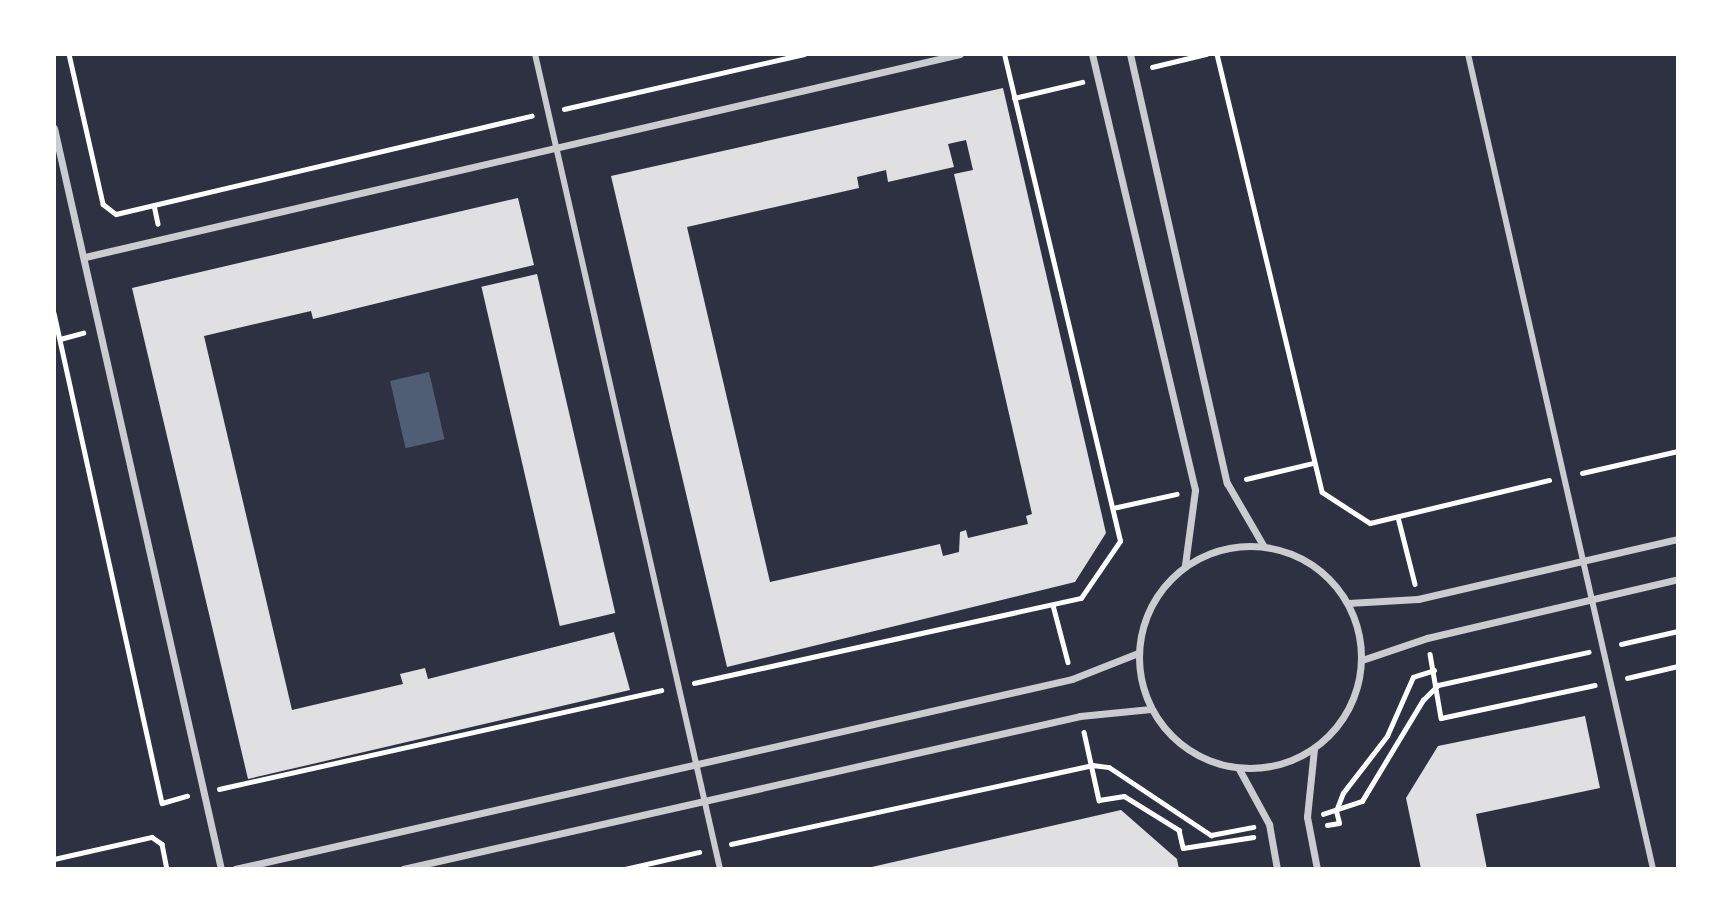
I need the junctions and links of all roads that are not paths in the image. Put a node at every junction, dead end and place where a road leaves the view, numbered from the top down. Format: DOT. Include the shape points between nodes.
graph roads {
  1 [pos="535,54"];
  2 [pos="960,54"];
  3 [pos="1092,54"];
  4 [pos="1130,54"];
  5 [pos="1468,54"];
  6 [pos="54,128"];
  7 [pos="557,148"];
  8 [pos="85,257"];
  9 [pos="1678,539"];
  10 [pos="1263,545"];
  11 [pos="1584,560"];
  12 [pos="1185,565"];
  13 [pos="1678,579"];
  14 [pos="1592,598"];
  15 [pos="1348,603"];
  16 [pos="1138,653"];
  17 [pos="1362,660"];
  18 [pos="1151,709"];
  19 [pos="1314,749"];
  20 [pos="696,765"];
  21 [pos="1240,769"];
  22 [pos="704,800"];
  23 [pos="221,869"];
  24 [pos="235,869"];
  25 [pos="403,869"];
  26 [pos="720,869"];
  27 [pos="1277,869"];
  28 [pos="1317,869"];
  29 [pos="1653,869"];
  1 -- 7 [label="street"];
  2 -- 7 [label="street"];
  3 -- 12 [label="street" via="1195,490"];
  4 -- 10 [label="street" via="1227,483"];
  5 -- 11 [label="street"];
  6 -- 8 [label="street"];
  7 -- 8 [label="street"];
  7 -- 20 [label="street"];
  8 -- 23 [label="street"];
  9 -- 11 [label="street"];
  10 -- 12 [label="street" via="1223,547"];
  10 -- 15 [label="street" via="1289,552 1324,573"];
  11 -- 14 [label="street"];
  11 -- 15 [label="street" via="1418,599"];
  12 -- 16 [label="street" via="1156,596 1142,626"];
  13 -- 14 [label="street"];
  14 -- 17 [label="street" via="1427,638"];
  14 -- 29 [label="street"];
  15 -- 17 [label="street" via="1359,630"];
  16 -- 18 [label="street" via="1141,682"];
  16 -- 20 [label="street" via="1072,679"];
  17 -- 19 [label="street" via="1357,690 1343,719"];
  18 -- 21 [label="street" via="1175,741 1205,760"];
  18 -- 22 [label="street" via="1080,716"];
  19 -- 21 [label="street" via="1278,766"];
  19 -- 28 [label="street" via="1307,817"];
  20 -- 22 [label="street"];
  20 -- 24 [label="street"];
  21 -- 27 [label="street" via="1269,824"];
  22 -- 25 [label="street"];
  22 -- 26 [label="street"];
}
